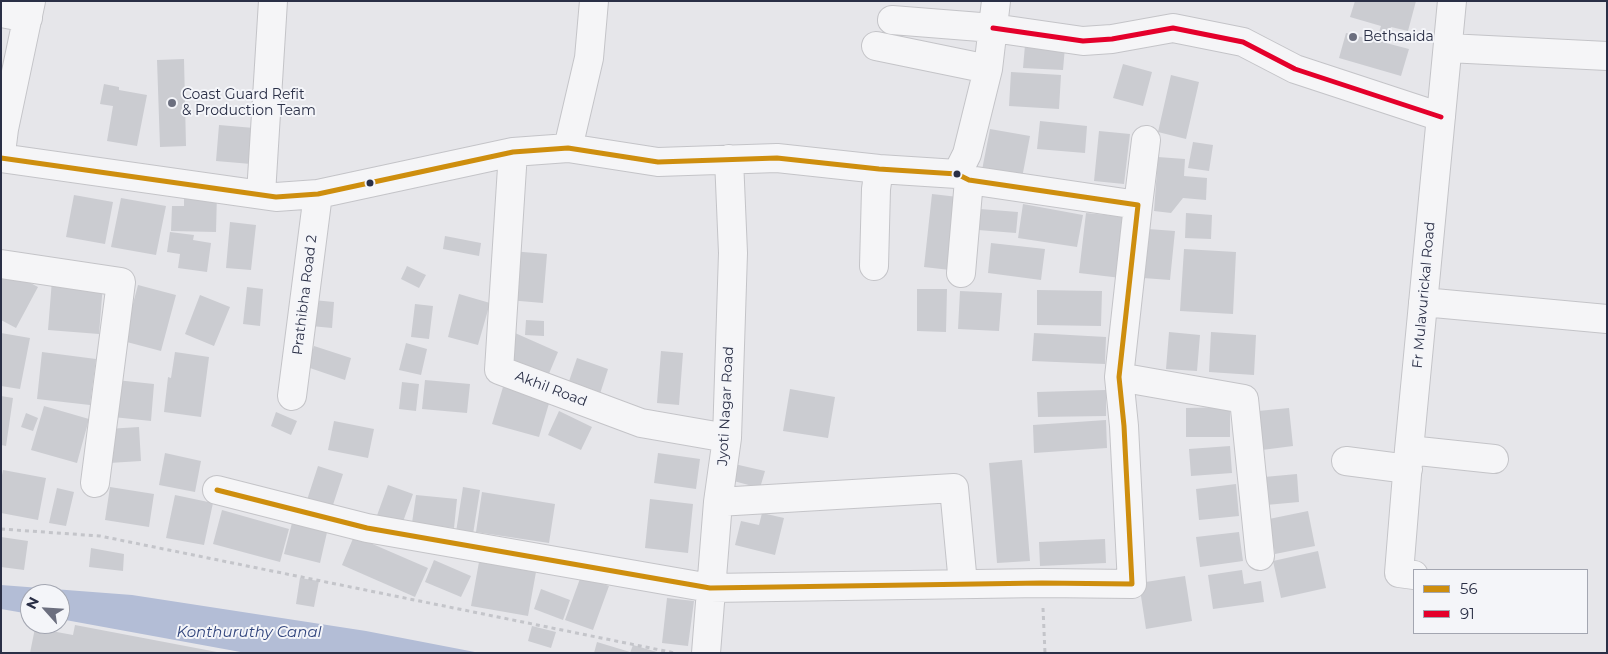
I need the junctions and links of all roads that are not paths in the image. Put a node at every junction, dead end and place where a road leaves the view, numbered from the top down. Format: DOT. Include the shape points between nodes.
graph roads {
  1 [pos="273,1"];
  2 [pos="594,1"];
  3 [pos="996,1"];
  4 [pos="1452,1"];
  5 [pos="30,10"];
  6 [pos="1,13"];
  7 [pos="892,20"];
  8 [pos="993,28"];
  9 [pos="876,46"];
  10 [pos="1448,48"];
  11 [pos="1607,56"];
  12 [pos="988,69"];
  13 [pos="1441,117"];
  14 [pos="2,137"];
  15 [pos="1146,140"];
  16 [pos="568,148"];
  17 [pos="513,152"];
  18 [pos="1,158"];
  19 [pos="729,159"];
  20 [pos="879,169"];
  21 [pos="963,177"];
  22 [pos="261,194"];
  23 [pos="318,194"];
  24 [pos="1138,205"];
  25 [pos="1,264"];
  26 [pos="874,266"];
  27 [pos="960,273"];
  28 [pos="1423,302"];
  29 [pos="1607,319"];
  30 [pos="1119,377"];
  31 [pos="292,396"];
  32 [pos="726,438"];
  33 [pos="1409,459"];
  34 [pos="1494,459"];
  35 [pos="1346,461"];
  36 [pos="95,483"];
  37 [pos="217,490"];
  38 [pos="718,502"];
  39 [pos="1260,556"];
  40 [pos="1413,575"];
  41 [pos="963,584"];
  42 [pos="710,588"];
  43 [pos="706,653"];
  1 -- 22 [label="street"];
  2 -- 16 [label="street" via="589,58"];
  3 -- 8 [label="street"];
  4 -- 10 [label="street, Fr Mulavurickal Road"];
  5 -- 6 [label="street"];
  5 -- 14 [label="street"];
  7 -- 8 [label="street"];
  8 -- 12 [label="street"];
  8 -- 13 [label="street" via="1083,41 1112,40 1173,28 1243,42 1295,69"];
  9 -- 12 [label="street"];
  10 -- 11 [label="street"];
  10 -- 13 [label="street, Fr Mulavurickal Road"];
  12 -- 21 [label="street"];
  13 -- 28 [label="street, Fr Mulavurickal Road"];
  15 -- 24 [label="street"];
  16 -- 17 [label="street"];
  16 -- 19 [label="street" via="658,162"];
  17 -- 23 [label="street"];
  17 -- 32 [label="street, Akhil Road" via="499,370 641,424"];
  18 -- 22 [label="street"];
  19 -- 20 [label="street" via="777,158"];
  19 -- 32 [label="street, Jyoti Nagar Road" via="733,253"];
  20 -- 21 [label="street"];
  20 -- 26 [label="street"];
  21 -- 24 [label="street"];
  21 -- 27 [label="street"];
  22 -- 23 [label="street" via="276,197"];
  23 -- 31 [label="street, Prathibha Road 2"];
  24 -- 30 [label="street"];
  25 -- 36 [label="street" via="121,282"];
  28 -- 29 [label="street"];
  28 -- 33 [label="street, Fr Mulavurickal Road"];
  30 -- 39 [label="street" via="1244,399"];
  30 -- 41 [label="street" via="1132,584"];
  32 -- 38 [label="street, Jyoti Nagar Road"];
  33 -- 34 [label="street"];
  33 -- 35 [label="street"];
  33 -- 40 [label="street, Fr Mulavurickal Road" via="1399,574"];
  37 -- 42 [label="street" via="367,528"];
  38 -- 41 [label="street" via="954,488"];
  38 -- 42 [label="street, Jyoti Nagar Road"];
  41 -- 42 [label="street"];
  42 -- 43 [label="street, Jyoti Nagar Road"];
}
